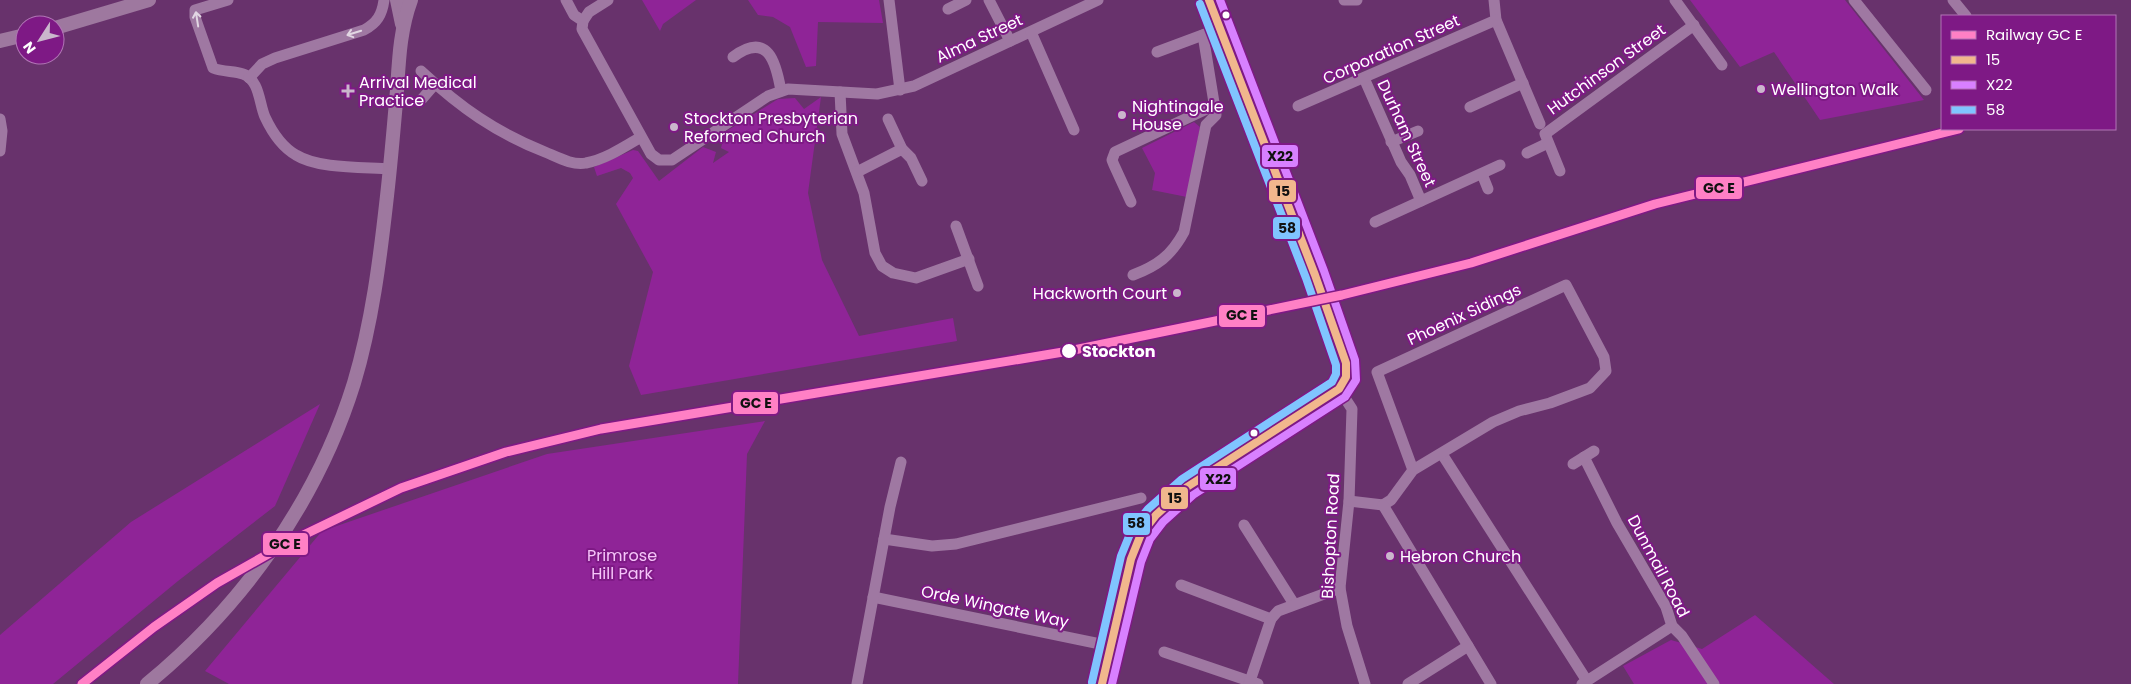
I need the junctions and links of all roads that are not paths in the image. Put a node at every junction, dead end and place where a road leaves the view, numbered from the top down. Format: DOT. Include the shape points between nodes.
graph roads {
  1 [pos="149,0"];
  2 [pos="228,0"];
  3 [pos="384,0"];
  4 [pos="398,0"];
  5 [pos="411,0"];
  6 [pos="566,0"];
  7 [pos="608,0"];
  8 [pos="889,0"];
  9 [pos="966,0"];
  10 [pos="989,0"];
  11 [pos="1098,0"];
  12 [pos="1209,0"];
  13 [pos="1344,0"];
  14 [pos="1357,0"];
  15 [pos="1494,0"];
  16 [pos="1499,0"];
  17 [pos="1675,0"];
  18 [pos="1854,0"];
  19 [pos="1953,0"];
  20 [pos="948,9"];
  21 [pos="1965,15"];
  22 [pos="1496,20"];
  23 [pos="583,21"];
  24 [pos="402,24"];
  25 [pos="65,25"];
  26 [pos="1694,25"];
  27 [pos="1219,28"];
  28 [pos="1031,32"];
  29 [pos="1203,35"];
  30 [pos="15,37"];
  31 [pos="0,41"];
  32 [pos="1010,42"];
  33 [pos="1157,52"];
  34 [pos="733,56"];
  35 [pos="1722,65"];
  36 [pos="421,71"];
  37 [pos="249,78"];
  38 [pos="1364,78"];
  39 [pos="1523,83"];
  40 [pos="435,84"];
  41 [pos="900,90"];
  42 [pos="1926,90"];
  43 [pos="781,91"];
  44 [pos="840,92"];
  45 [pos="422,99"];
  46 [pos="1215,105"];
  47 [pos="1298,106"];
  48 [pos="1470,107"];
  49 [pos="0,119"];
  50 [pos="888,119"];
  51 [pos="1540,124"];
  52 [pos="1074,130"];
  53 [pos="1418,131"];
  54 [pos="641,137"];
  55 [pos="1391,142"];
  56 [pos="1548,143"];
  57 [pos="902,149"];
  58 [pos="0,151"];
  59 [pos="1527,152"];
  60 [pos="1500,166"];
  61 [pos="390,169"];
  62 [pos="1560,171"];
  63 [pos="857,172"];
  64 [pos="1482,174"];
  65 [pos="922,181"];
  66 [pos="1488,189"];
  67 [pos="1421,201"];
  68 [pos="1131,202"];
  69 [pos="1375,222"];
  70 [pos="956,226"];
  71 [pos="969,259"];
  72 [pos="1132,276"];
  73 [pos="978,286"];
  74 [pos="1339,390"];
  75 [pos="1594,451"];
  76 [pos="1442,454"];
  77 [pos="1584,457"];
  78 [pos="901,462"];
  79 [pos="1573,464"];
  80 [pos="1413,470"];
  81 [pos="1141,498"];
  82 [pos="1349,501"];
  83 [pos="1383,504"];
  84 [pos="1244,525"];
  85 [pos="884,539"];
  86 [pos="1181,585"];
  87 [pos="1340,588"];
  88 [pos="873,597"];
  89 [pos="1294,604"];
  90 [pos="1271,618"];
  91 [pos="1672,626"];
  92 [pos="1110,646"];
  93 [pos="1468,646"];
  94 [pos="1164,652"];
  95 [pos="1584,682"];
  96 [pos="1252,683"];
  97 [pos="147,684"];
  98 [pos="857,684"];
  99 [pos="1102,684"];
  100 [pos="1366,684"];
  101 [pos="1408,684"];
  102 [pos="1491,684"];
  103 [pos="1714,684"];
  1 -- 25 [label="main road"];
  37 -- 2 [label="street, one-way" via="213,68 195,17 196,10"];
  3 -- 37 [label="street, one-way" via="375,24 275,58 262,64"];
  4 -- 24 [label="main road"];
  5 -- 24 [label="main road"];
  6 -- 23 [label="street" via="574,15"];
  7 -- 23 [label="street" via="589,12"];
  8 -- 41 [label="street"];
  9 -- 20 [label="street"];
  10 -- 32 [label="street"];
  11 -- 28 [label="street, Alma Street"];
  12 -- 27 [label="street"];
  13 -- 14 [label="street"];
  15 -- 16 [label="street"];
  15 -- 22 [label="street"];
  17 -- 26 [label="street"];
  18 -- 42 [label="street"];
  19 -- 21 [label="street"];
  22 -- 38 [label="street, Corporation Street"];
  22 -- 39 [label="street"];
  23 -- 54 [label="street" via="582,29"];
  24 -- 61 [label="main road"];
  26 -- 35 [label="street"];
  26 -- 56 [label="street, Hutchinson Street" via="1544,134"];
  27 -- 29 [label="street"];
  27 -- 74 [label="street" via="1346,363 1346,377"];
  28 -- 32 [label="street, Alma Street"];
  28 -- 52 [label="street"];
  29 -- 33 [label="street"];
  29 -- 46 [label="street"];
  30 -- 31 [label="main road"];
  32 -- 41 [label="street, Alma Street"];
  34 -- 43 [label="street" via="745,48 758,47 768,52 776,65"];
  36 -- 40 [label="street"];
  37 -- 61 [label="street" via="278,140 296,156 314,162"];
  38 -- 47 [label="street, Corporation Street"];
  38 -- 55 [label="street, Durham Street"];
  39 -- 48 [label="street"];
  39 -- 51 [label="street"];
  40 -- 45 [label="street"];
  40 -- 54 [label="street" via="482,122 512,139 565,160 584,164 603,158"];
  41 -- 44 [label="street, Alma Street" via="877,94"];
  43 -- 44 [label="street, Alma Street" via="788,88"];
  43 -- 54 [label="street" via="768,96 672,160 659,160 651,154"];
  44 -- 63 [label="street" via="842,134"];
  46 -- 68 [label="street" via="1119,149 1113,155 1112,160"];
  46 -- 72 [label="street" via="1216,115 1206,125 1184,232 1170,254 1146,264"];
  49 -- 58 [label="street"];
  50 -- 57 [label="street"];
  53 -- 55 [label="street"];
  55 -- 67 [label="street, Durham Street"];
  56 -- 59 [label="street"];
  56 -- 62 [label="street"];
  57 -- 63 [label="street"];
  57 -- 65 [label="street" via="911,158"];
  60 -- 64 [label="street"];
  61 -- 97 [label="main road" via="382,245 366,334 354,384 318,472 294,518 265,559 224,609"];
  63 -- 71 [label="street" via="875,253 882,266 893,273 916,278"];
  64 -- 66 [label="street"];
  64 -- 67 [label="street"];
  67 -- 69 [label="street"];
  70 -- 71 [label="street"];
  71 -- 73 [label="street"];
  74 -- 82 [label="street, Bishopton Road" via="1352,409"];
  74 -- 92 [label="street" via="1188,487 1156,515 1141,534 1131,559"];
  75 -- 77 [label="street"];
  76 -- 80 [label="street"];
  76 -- 80 [label="street, Phoenix Sidings" via="1493,422 1590,388 1606,371 1604,357 1566,285 1377,372"];
  76 -- 95 [label="street"];
  77 -- 79 [label="street"];
  77 -- 91 [label="street, Dunmail Road" via="1617,523 1666,607"];
  78 -- 85 [label="street"];
  80 -- 83 [label="street" via="1391,500"];
  81 -- 85 [label="street" via="956,544 932,546"];
  82 -- 83 [label="street"];
  82 -- 87 [label="street, Bishopton Road"];
  83 -- 93 [label="street"];
  84 -- 89 [label="street"];
  85 -- 88 [label="street"];
  86 -- 90 [label="street"];
  87 -- 89 [label="street"];
  87 -- 100 [label="street, Bishopton Road" via="1345,617"];
  88 -- 92 [label="street, Orde Wingate Way"];
  88 -- 98 [label="street"];
  89 -- 90 [label="street"];
  90 -- 96 [label="street"];
  91 -- 95 [label="street"];
  91 -- 103 [label="street, Dunmail Road"];
  92 -- 99 [label="street"];
  93 -- 101 [label="street"];
  93 -- 102 [label="street"];
  94 -- 96 [label="street"];
}
